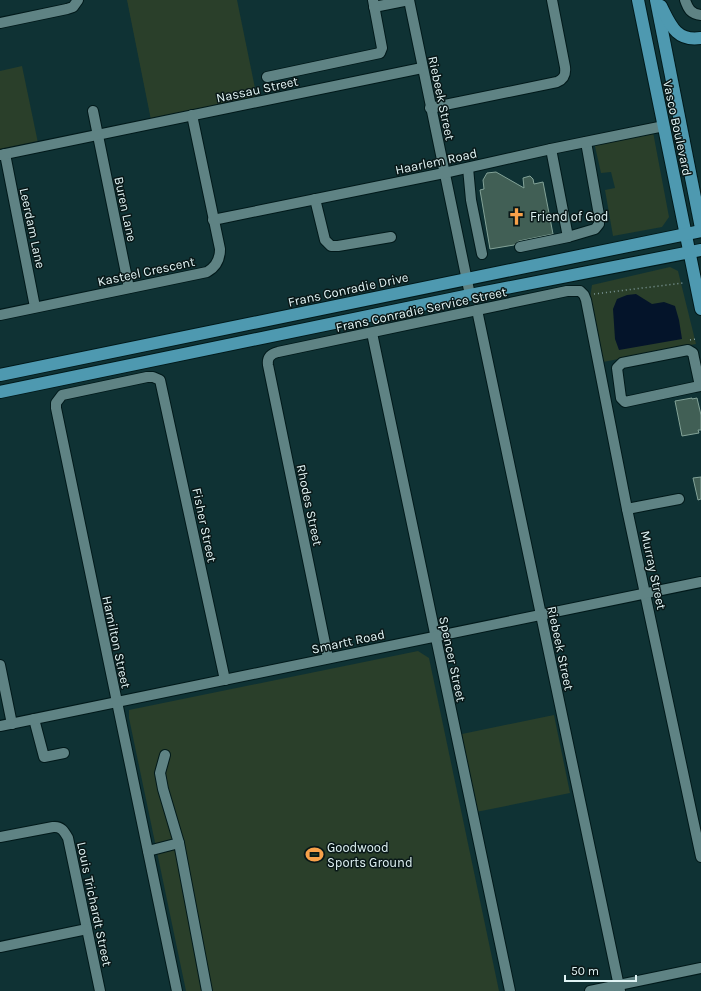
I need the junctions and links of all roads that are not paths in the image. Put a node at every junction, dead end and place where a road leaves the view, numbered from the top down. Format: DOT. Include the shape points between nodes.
graph roads {
  1 [pos="78,0"];
  2 [pos="409,0"];
  3 [pos="552,0"];
  4 [pos="638,0"];
  5 [pos="657,0"];
  6 [pos="685,0"];
  7 [pos="373,4"];
  8 [pos="701,15"];
  9 [pos="0,23"];
  10 [pos="701,38"];
  11 [pos="422,68"];
  12 [pos="267,77"];
  13 [pos="430,108"];
  14 [pos="93,112"];
  15 [pos="192,115"];
  16 [pos="664,126"];
  17 [pos="97,135"];
  18 [pos="586,142"];
  19 [pos="550,149"];
  20 [pos="2,154"];
  21 [pos="468,168"];
  22 [pos="444,173"];
  23 [pos="315,199"];
  24 [pos="213,220"];
  25 [pos="701,230"];
  26 [pos="686,234"];
  27 [pos="391,237"];
  28 [pos="568,237"];
  29 [pos="520,247"];
  30 [pos="701,250"];
  31 [pos="689,252"];
  32 [pos="482,254"];
  33 [pos="466,279"];
  34 [pos="129,288"];
  35 [pos="582,293"];
  36 [pos="470,295"];
  37 [pos="35,307"];
  38 [pos="701,309"];
  39 [pos="477,310"];
  40 [pos="0,315"];
  41 [pos="372,332"];
  42 [pos="270,356"];
  43 [pos="0,375"];
  44 [pos="157,378"];
  45 [pos="700,386"];
  46 [pos="0,392"];
  47 [pos="679,499"];
  48 [pos="627,509"];
  49 [pos="701,582"];
  50 [pos="646,594"];
  51 [pos="541,615"];
  52 [pos="435,637"];
  53 [pos="328,658"];
  54 [pos="0,665"];
  55 [pos="225,680"];
  56 [pos="117,702"];
  57 [pos="34,719"];
  58 [pos="12,724"];
  59 [pos="0,726"];
  60 [pos="64,753"];
  61 [pos="165,755"];
  62 [pos="0,837"];
  63 [pos="179,844"];
  64 [pos="148,851"];
  65 [pos="701,857"];
  66 [pos="87,929"];
  67 [pos="0,947"];
  68 [pos="701,968"];
  69 [pos="619,988"];
  70 [pos="100,991"];
  71 [pos="177,991"];
  72 [pos="207,991"];
  73 [pos="510,991"];
  74 [pos="590,991"];
  1 -- 9 [label="street" via="67,9"];
  2 -- 7 [label="street"];
  2 -- 11 [label="street, Riebeek Street"];
  3 -- 13 [label="street" via="565,67 562,80"];
  4 -- 16 [label="main road, Vasco Boulevard"];
  5 -- 10 [label="main road" via="677,33 687,38"];
  5 -- 25 [label="main road, Vasco Boulevard"];
  6 -- 8 [label="street" via="691,11"];
  7 -- 12 [label="street" via="382,48 380,53"];
  11 -- 13 [label="street, Riebeek Street"];
  11 -- 15 [label="street, Nassau Street"];
  13 -- 22 [label="street, Riebeek Street"];
  14 -- 17 [label="street"];
  15 -- 17 [label="street, Nassau Street"];
  15 -- 24 [label="street, Kasteel Crescent"];
  16 -- 18 [label="street, Haarlem Road"];
  16 -- 26 [label="main road, Vasco Boulevard"];
  17 -- 20 [label="street, Nassau Street"];
  17 -- 34 [label="street, Buren Lane"];
  18 -- 19 [label="street, Haarlem Road"];
  18 -- 28 [label="street" via="599,224 595,229"];
  19 -- 21 [label="street, Haarlem Road"];
  19 -- 28 [label="street"];
  20 -- 37 [label="street, Leerdam Lane"];
  21 -- 22 [label="street, Haarlem Road"];
  21 -- 32 [label="street" via="471,200"];
  22 -- 23 [label="street, Haarlem Road"];
  22 -- 33 [label="street, Riebeek Street"];
  23 -- 24 [label="street, Haarlem Road"];
  23 -- 27 [label="street" via="325,240 331,246"];
  24 -- 34 [label="street, Kasteel Crescent" via="220,254 210,270"];
  25 -- 26 [label="main road, Frans Conradie Drive"];
  26 -- 31 [label="main road, Vasco Boulevard"];
  26 -- 33 [label="main road, Frans Conradie Drive"];
  28 -- 29 [label="street"];
  30 -- 31 [label="main road"];
  31 -- 36 [label="main road"];
  31 -- 38 [label="main road, Vasco Boulevard"];
  33 -- 36 [label="street, Riebeek Street"];
  33 -- 43 [label="main road, Frans Conradie Drive"];
  34 -- 37 [label="street, Kasteel Crescent"];
  35 -- 39 [label="street, Frans Conradie Service Street" via="567,291"];
  35 -- 48 [label="street, Murray Street" via="586,300 599,361"];
  36 -- 46 [label="main road"];
  37 -- 40 [label="street, Kasteel Crescent"];
  39 -- 41 [label="street, Frans Conradie Service Street"];
  39 -- 51 [label="street, Riebeek Street"];
  41 -- 42 [label="street, Frans Conradie Service Street" via="278,352"];
  41 -- 52 [label="street, Spencer Street"];
  42 -- 53 [label="street, Rhodes Street" via="268,365"];
  44 -- 55 [label="street, Fisher Street" via="162,384"];
  44 -- 56 [label="street, Hamilton Street" via="62,395 56,403"];
  45 -- 45 [label="street" via="626,402 621,398 617,368 625,362 688,350 693,353"];
  47 -- 48 [label="street"];
  48 -- 50 [label="street, Murray Street"];
  49 -- 50 [label="street, Smartt Road"];
  50 -- 51 [label="street, Smartt Road"];
  50 -- 65 [label="street, Murray Street"];
  51 -- 52 [label="street, Smartt Road"];
  51 -- 69 [label="street, Riebeek Street"];
  52 -- 53 [label="street, Smartt Road"];
  52 -- 73 [label="street, Spencer Street"];
  53 -- 55 [label="street, Smartt Road"];
  54 -- 58 [label="street"];
  55 -- 56 [label="street, Smartt Road"];
  56 -- 57 [label="street, Smartt Road"];
  56 -- 64 [label="street, Hamilton Street"];
  57 -- 58 [label="street, Smartt Road"];
  57 -- 60 [label="street" via="44,757"];
  58 -- 59 [label="street, Smartt Road"];
  61 -- 63 [label="street" via="160,773"];
  62 -- 66 [label="street, Louis Trichardt Street" via="58,826 62,829 68,838"];
  63 -- 64 [label="street"];
  63 -- 72 [label="street"];
  64 -- 71 [label="street, Hamilton Street"];
  66 -- 67 [label="street"];
  66 -- 70 [label="street, Louis Trichardt Street"];
  68 -- 69 [label="street"];
  69 -- 74 [label="street"];
}
